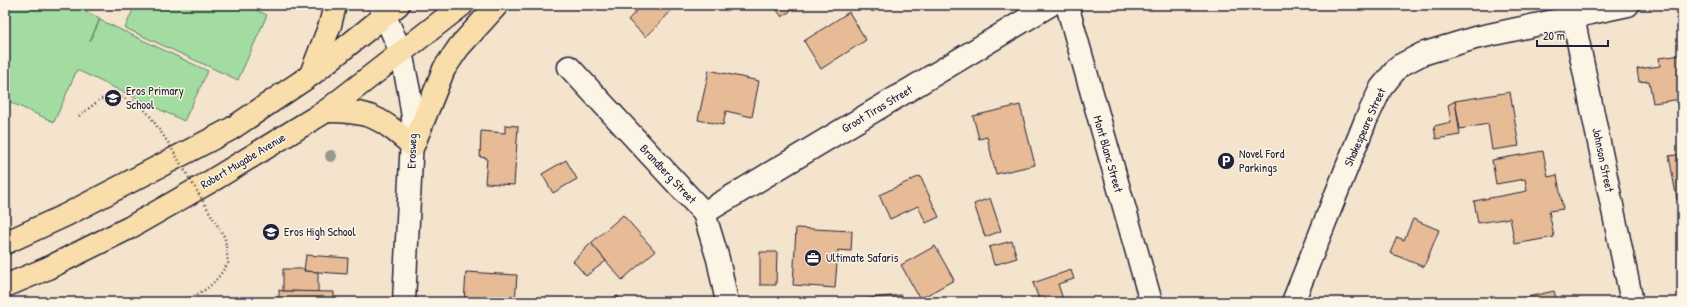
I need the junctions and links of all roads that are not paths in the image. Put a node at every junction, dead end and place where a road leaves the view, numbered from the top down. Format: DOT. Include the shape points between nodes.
graph roads {
  1 [pos="334,5"];
  2 [pos="462,5"];
  3 [pos="497,5"];
  4 [pos="1050,5"];
  5 [pos="1067,5"];
  6 [pos="1628,5"];
  7 [pos="388,9"];
  8 [pos="1573,17"];
  9 [pos="401,52"];
  10 [pos="569,67"];
  11 [pos="311,75"];
  12 [pos="326,111"];
  13 [pos="413,146"];
  14 [pos="704,213"];
  15 [pos="5,243"];
  16 [pos="5,286"];
  17 [pos="404,302"];
  18 [pos="728,302"];
  19 [pos="1151,302"];
  20 [pos="1293,302"];
  21 [pos="1632,302"];
  1 -- 11 [label="main road" via="330,25"];
  2 -- 9 [label="main road, Robert Mugabe Avenue"];
  3 -- 13 [label="main road" via="458,47 444,69"];
  4 -- 14 [label="street, Groot Tiras Street"];
  5 -- 19 [label="street, Mont Blanc Street"];
  6 -- 8 [label="street, Shakespeare Street"];
  7 -- 9 [label="street, Erosweg"];
  7 -- 11 [label="main road"];
  8 -- 20 [label="street, Shakespeare Street" via="1475,38 1422,54 1399,66 1381,88 1365,122"];
  8 -- 21 [label="street, Johnson Street"];
  9 -- 12 [label="main road, Robert Mugabe Avenue"];
  9 -- 13 [label="street, Erosweg" via="410,91"];
  10 -- 14 [label="street, Brandberg Street"];
  11 -- 15 [label="main road" via="231,129 66,215"];
  12 -- 13 [label="main road" via="362,113 376,118 388,124"];
  12 -- 16 [label="main road, Robert Mugabe Avenue" via="129,228"];
  13 -- 17 [label="street, Erosweg"];
  14 -- 18 [label="street, Brandberg Street"];
}
